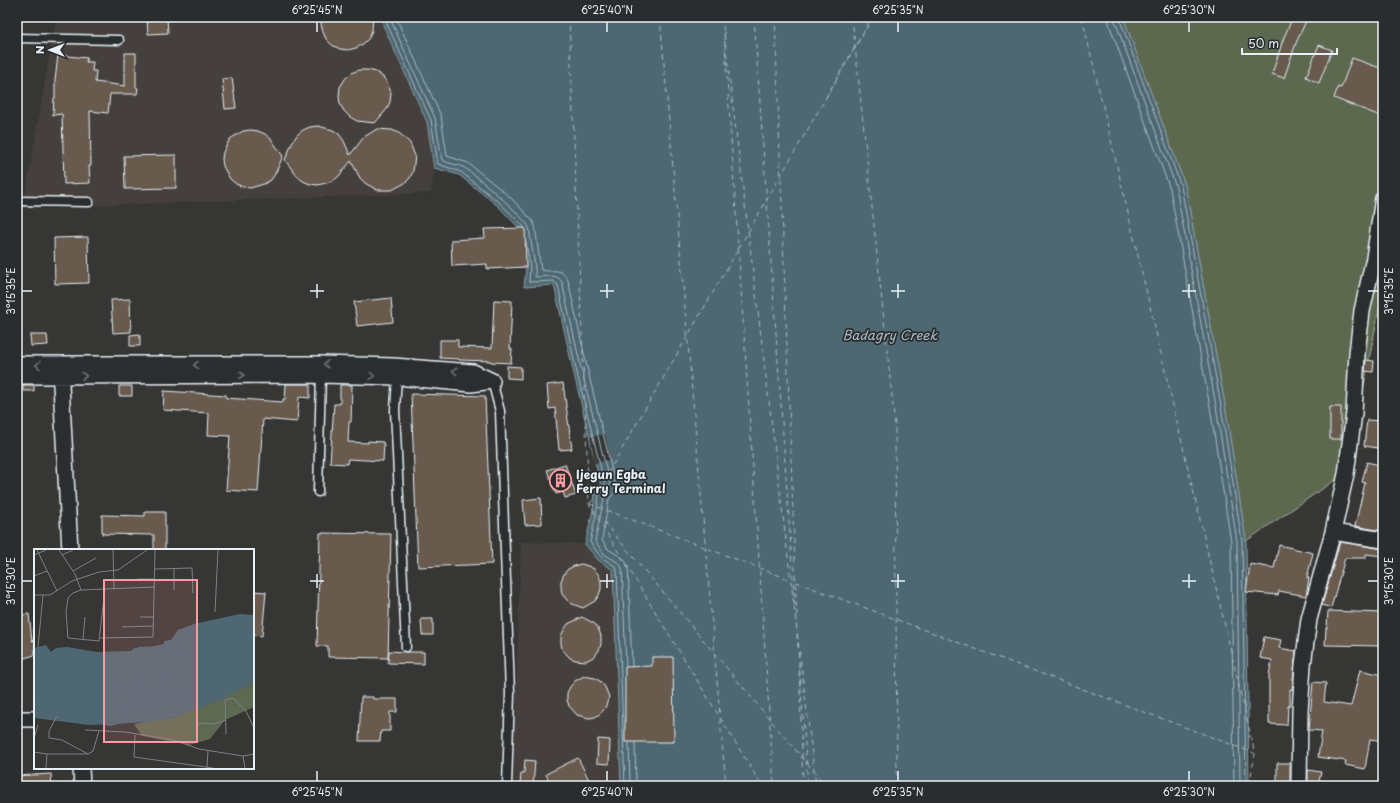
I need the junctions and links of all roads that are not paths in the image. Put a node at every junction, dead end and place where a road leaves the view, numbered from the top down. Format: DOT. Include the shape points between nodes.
graph roads {
  1 [pos="17,38"];
  2 [pos="119,40"];
  3 [pos="1383,198"];
  4 [pos="17,201"];
  5 [pos="89,202"];
  6 [pos="17,364"];
  7 [pos="60,371"];
  8 [pos="321,375"];
  9 [pos="17,376"];
  10 [pos="397,377"];
  11 [pos="492,382"];
  12 [pos="318,492"];
  13 [pos="1333,532"];
  14 [pos="1383,540"];
  15 [pos="70,549"];
  16 [pos="406,647"];
  17 [pos="17,719"];
  18 [pos="34,719"];
  19 [pos="82,769"];
  20 [pos="82,786"];
  21 [pos="508,786"];
  22 [pos="1299,786"];
  1 -- 2 [label="lane"];
  3 -- 13 [label="street" via="1374,258 1362,311 1354,414 1346,474"];
  4 -- 5 [label="lane"];
  7 -- 6 [label="street, one-way"];
  7 -- 8 [label="street, one-way"];
  7 -- 9 [label="street"];
  11 -- 7 [label="street, one-way" via="473,372 320,364"];
  7 -- 15 [label="street"];
  8 -- 10 [label="street, one-way"];
  8 -- 12 [label="lane"];
  10 -- 11 [label="street" via="471,384"];
  10 -- 16 [label="lane" via="396,410"];
  11 -- 21 [label="lane" via="500,411 510,693"];
  13 -- 14 [label="street"];
  13 -- 22 [label="street" via="1309,619 1300,703"];
  17 -- 18 [label="street"];
  19 -- 20 [label="street"];
}
